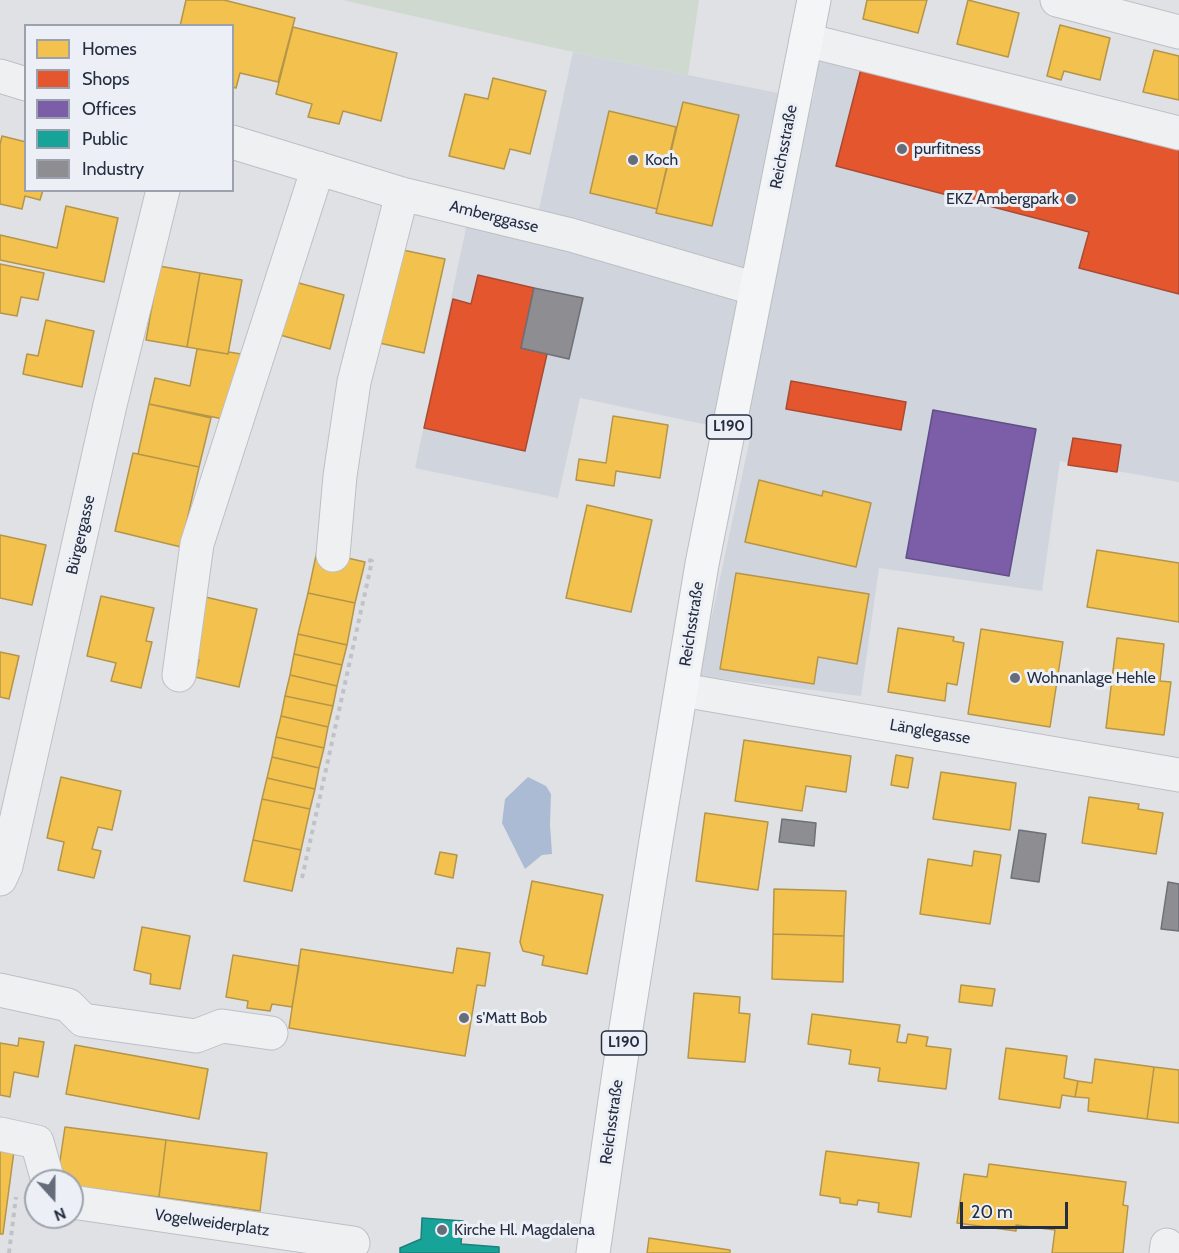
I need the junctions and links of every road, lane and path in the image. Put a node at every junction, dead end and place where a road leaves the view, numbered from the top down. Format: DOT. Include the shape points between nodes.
graph roads {
  1 [pos="814,0"];
  2 [pos="1057,0"];
  3 [pos="1179,32"];
  4 [pos="806,40"];
  5 [pos="0,76"];
  6 [pos="24,83"];
  7 [pos="1179,134"];
  8 [pos="234,143"];
  9 [pos="318,168"];
  10 [pos="163,192"];
  11 [pos="402,195"];
  12 [pos="756,289"];
  13 [pos="349,557"];
  14 [pos="179,675"];
  15 [pos="682,690"];
  16 [pos="1179,775"];
  17 [pos="302,878"];
  18 [pos="0,879"];
  19 [pos="0,990"];
  20 [pos="271,1033"];
  21 [pos="0,1134"];
  22 [pos="45,1169"];
  23 [pos="84,1204"];
  24 [pos="353,1243"];
  25 [pos="593,1253"];
  1 -- 4 [label="main road, Reichsstraße / L190"];
  2 -- 3 [label="street"];
  4 -- 7 [label="street"];
  4 -- 12 [label="main road, Reichsstraße / L190"];
  5 -- 6 [label="street"];
  8 -- 9 [label="street, Amberggasse"];
  9 -- 11 [label="street, Amberggasse"];
  9 -- 14 [label="street" via="197,544"];
  10 -- 18 [label="street, Bürgergasse"];
  11 -- 12 [label="street, Amberggasse" via="571,236"];
  11 -- 13 [label="street" via="354,382 340,476"];
  12 -- 15 [label="main road, Reichsstraße / L190" via="702,564"];
  13 -- 17 [label="path" via="372,561"];
  15 -- 16 [label="street, Länglegasse"];
  15 -- 25 [label="main road, Reichsstraße / L190"];
  19 -- 20 [label="street" via="68,1005 83,1020 196,1035 222,1026"];
  21 -- 22 [label="street" via="37,1142"];
  23 -- 24 [label="street, Vogelweiderplatz"];
}
